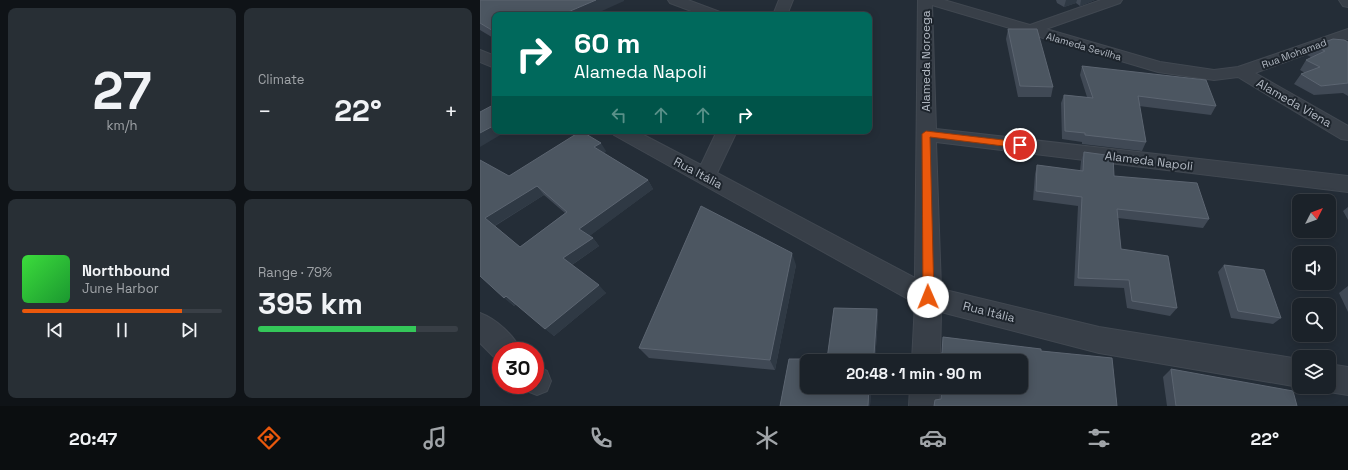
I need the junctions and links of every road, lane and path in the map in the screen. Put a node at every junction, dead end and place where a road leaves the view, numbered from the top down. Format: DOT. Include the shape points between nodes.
graph roads {
  1 [pos="675,0"];
  2 [pos="786,0"];
  3 [pos="925,0"];
  4 [pos="929,0"];
  5 [pos="1115,0"];
  6 [pos="1346,0"];
  7 [pos="952,3"];
  8 [pos="1348,3"];
  9 [pos="707,12"];
  10 [pos="781,12"];
  11 [pos="1029,30"];
  12 [pos="1348,34"];
  13 [pos="480,55"];
  14 [pos="492,61"];
  15 [pos="1241,72"];
  16 [pos="626,134"];
  17 [pos="726,134"];
  18 [pos="926,134"];
  19 [pos="1348,134"];
  20 [pos="705,177"];
  21 [pos="1348,184"];
  22 [pos="928,297"];
  23 [pos="480,325"];
  24 [pos="498,342"];
  25 [pos="926,354"];
  26 [pos="1292,372"];
  27 [pos="1336,379"];
  28 [pos="1348,381"];
  29 [pos="925,394"];
  30 [pos="924,406"];
  1 -- 9 [label="street"];
  2 -- 10 [label="street"];
  3 -- 18 [label="street, Alameda Noroega"];
  4 -- 7 [label="street, Alameda Sevilha"];
  5 -- 11 [label="street"];
  6 -- 8 [label="street"];
  7 -- 11 [label="street, Alameda Sevilha"];
  11 -- 15 [label="street, Alameda Sevilha" via="1158,67 1214,75"];
  12 -- 15 [label="street, Rua Mohamad"];
  13 -- 14 [label="street"];
  15 -- 19 [label="street, Alameda Viena"];
  16 -- 20 [label="street, Rua Itália"];
  17 -- 20 [label="street"];
  18 -- 21 [label="street, Alameda Napoli"];
  18 -- 22 [label="street, Alameda Noroega"];
  20 -- 22 [label="street, Rua Itália"];
  22 -- 25 [label="street, Alameda Noroega"];
  22 -- 26 [label="street, Rua Itália" via="1099,340"];
  23 -- 24 [label="street"];
  27 -- 28 [label="street"];
  29 -- 30 [label="street"];
}
